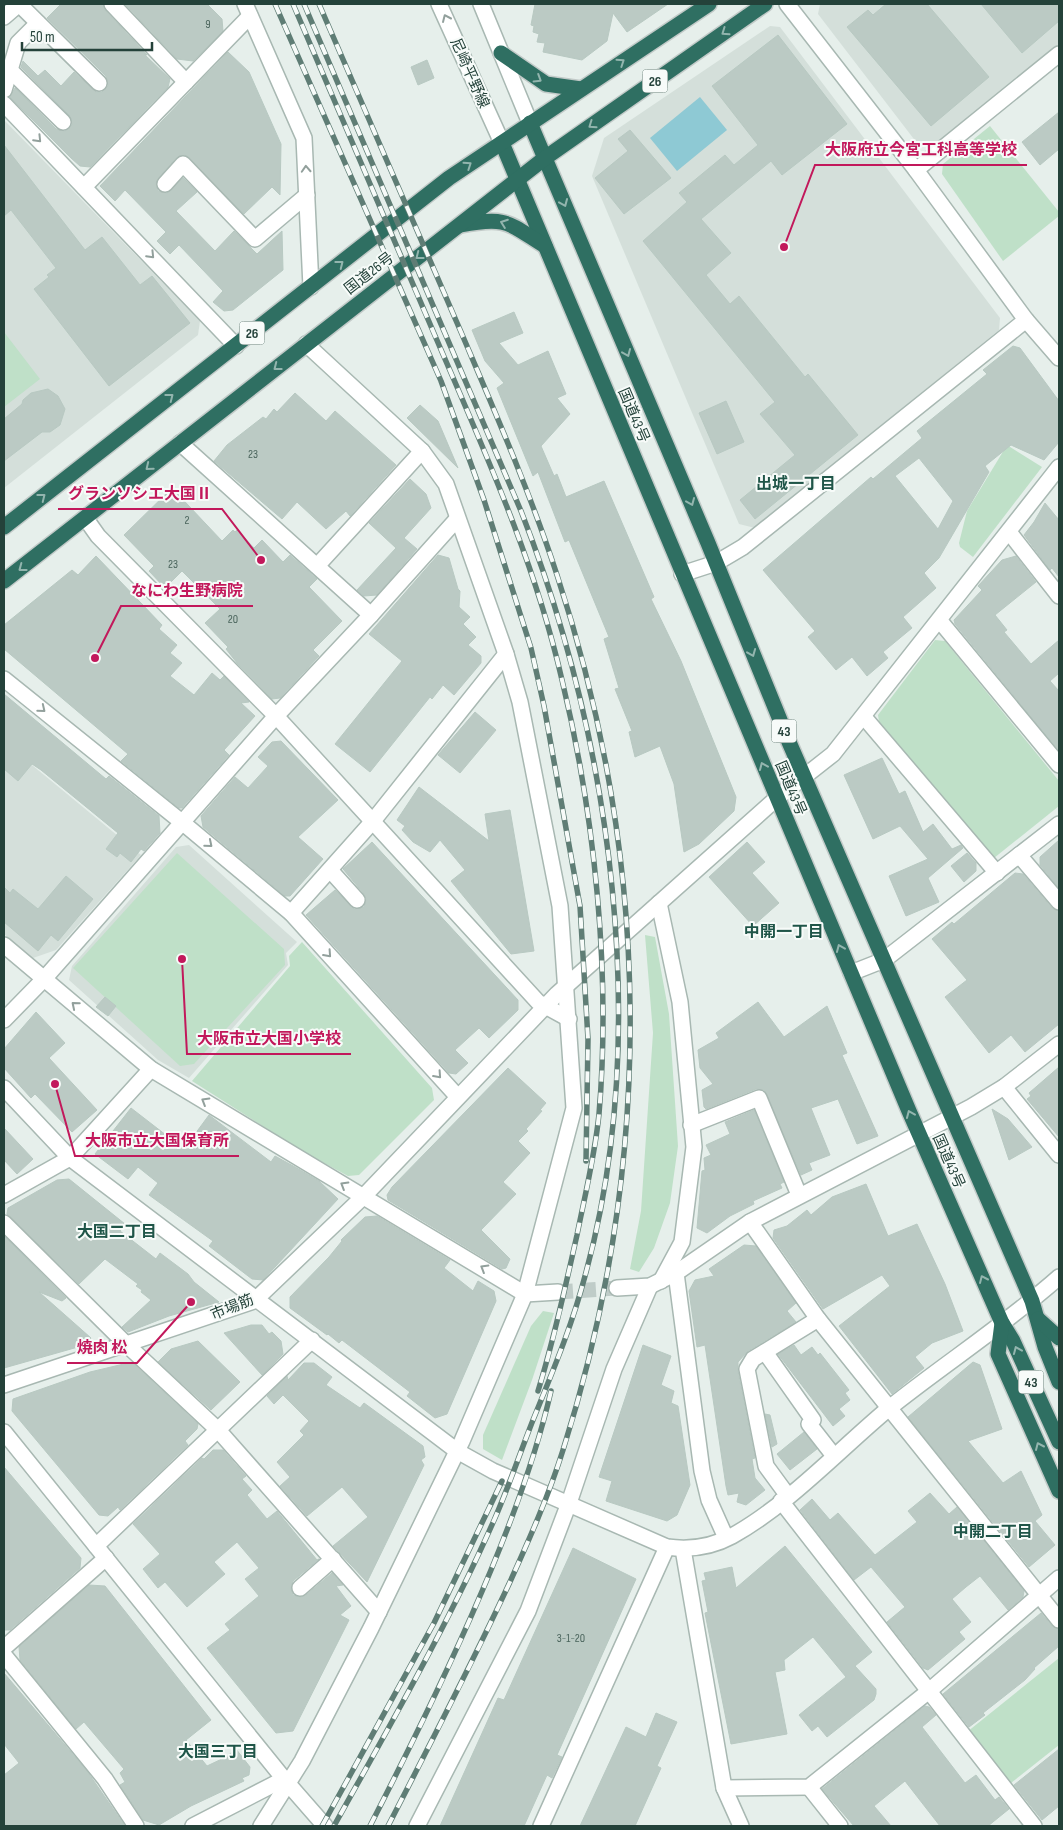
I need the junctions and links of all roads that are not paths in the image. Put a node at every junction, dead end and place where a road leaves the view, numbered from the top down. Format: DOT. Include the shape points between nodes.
graph roads {
  1 [pos="112,4"];
  2 [pos="439,4"];
  3 [pos="481,4"];
  4 [pos="765,4"];
  5 [pos="787,4"];
  6 [pos="705,5"];
  7 [pos="247,10"];
  8 [pos="4,17"];
  9 [pos="38,22"];
  10 [pos="501,53"];
  11 [pos="1059,54"];
  12 [pos="10,70"];
  13 [pos="186,82"];
  14 [pos="99,84"];
  15 [pos="581,89"];
  16 [pos="4,90"];
  17 [pos="4,104"];
  18 [pos="64,122"];
  19 [pos="530,123"];
  20 [pos="502,143"];
  21 [pos="545,158"];
  22 [pos="916,170"];
  23 [pos="518,180"];
  24 [pos="165,184"];
  25 [pos="84,187"];
  26 [pos="307,195"];
  27 [pos="458,226"];
  28 [pos="545,246"];
  29 [pos="311,287"];
  30 [pos="1026,320"];
  31 [pos="306,344"];
  32 [pos="236,346"];
  33 [pos="1059,358"];
  34 [pos="180,442"];
  35 [pos="422,451"];
  36 [pos="1059,467"];
  37 [pos="86,519"];
  38 [pos="457,519"];
  39 [pos="4,527"];
  40 [pos="1009,532"];
  41 [pos="716,564"];
  42 [pos="317,566"];
  43 [pos="682,574"];
  44 [pos="4,581"];
  45 [pos="1059,596"];
  46 [pos="371,616"];
  47 [pos="940,621"];
  48 [pos="506,654"];
  49 [pos="4,679"];
  50 [pos="276,716"];
  51 [pos="864,716"];
  52 [pos="1059,765"];
  53 [pos="804,778"];
  54 [pos="777,798"];
  55 [pos="373,821"];
  56 [pos="183,822"];
  57 [pos="1059,824"];
  58 [pos="1019,855"];
  59 [pos="330,870"];
  60 [pos="996,873"];
  61 [pos="357,900"];
  62 [pos="1059,902"];
  63 [pos="659,903"];
  64 [pos="291,913"];
  65 [pos="4,945"];
  66 [pos="884,960"];
  67 [pos="850,973"];
  68 [pos="44,979"];
  69 [pos="566,986"];
  70 [pos="545,1006"];
  71 [pos="568,1019"];
  72 [pos="4,1020"];
  73 [pos="1059,1044"];
  74 [pos="151,1069"];
  75 [pos="1004,1087"];
  76 [pos="4,1088"];
  77 [pos="457,1096"];
  78 [pos="952,1118"];
  79 [pos="691,1125"];
  80 [pos="919,1134"];
  81 [pos="1059,1155"];
  82 [pos="70,1158"];
  83 [pos="4,1195"];
  84 [pos="799,1195"];
  85 [pos="364,1196"];
  86 [pos="750,1222"];
  87 [pos="4,1223"];
  88 [pos="676,1273"];
  89 [pos="1059,1277"];
  90 [pos="656,1283"];
  91 [pos="617,1288"];
  92 [pos="558,1292"];
  93 [pos="526,1294"];
  94 [pos="257,1299"];
  95 [pos="1032,1301"];
  96 [pos="818,1319"];
  97 [pos="1038,1319"];
  98 [pos="1002,1323"];
  99 [pos="1059,1338"];
  100 [pos="312,1340"];
  101 [pos="126,1344"];
  102 [pos="765,1352"];
  103 [pos="1059,1382"];
  104 [pos="4,1385"];
  105 [pos="889,1408"];
  106 [pos="218,1430"];
  107 [pos="4,1432"];
  108 [pos="1059,1442"];
  109 [pos="458,1451"];
  110 [pos="834,1456"];
  111 [pos="1059,1491"];
  112 [pos="784,1498"];
  113 [pos="569,1504"];
  114 [pos="726,1538"];
  115 [pos="96,1546"];
  116 [pos="666,1547"];
  117 [pos="683,1550"];
  118 [pos="106,1558"];
  119 [pos="333,1560"];
  120 [pos="1059,1578"];
  121 [pos="300,1588"];
  122 [pos="1038,1595"];
  123 [pos="379,1612"];
  124 [pos="1059,1620"];
  125 [pos="4,1648"];
  126 [pos="4,1655"];
  127 [pos="929,1691"];
  128 [pos="286,1782"];
  129 [pos="809,1787"];
  130 [pos="724,1788"];
  131 [pos="136,1826"];
  132 [pos="193,1826"];
  133 [pos="261,1826"];
  134 [pos="325,1826"];
  135 [pos="417,1826"];
  136 [pos="541,1826"];
  137 [pos="741,1826"];
  138 [pos="840,1826"];
  139 [pos="1034,1826"];
  1 -- 13 [label="street"];
  20 -- 2 [label="street, 尼崎平野線, one-way"];
  3 -- 10 [label="street"];
  4 -- 21 [label="highway, 国道26号 / 26, one-way"];
  5 -- 22 [label="street"];
  15 -- 6 [label="highway, 国道26号 / 26, one-way"];
  7 -- 13 [label="street"];
  26 -- 7 [label="street, one-way" via="304,138"];
  8 -- 9 [label="street" via="19,4"];
  9 -- 12 [label="street" via="18,43"];
  9 -- 14 [label="street"];
  10 -- 15 [label="highway, one-way" via="546,84"];
  10 -- 19 [label="street"];
  11 -- 22 [label="street"];
  12 -- 16 [label="street"];
  12 -- 18 [label="street"];
  13 -- 25 [label="street"];
  15 -- 19 [label="highway, 国道26号 / 26"];
  17 -- 25 [label="street, one-way"];
  19 -- 20 [label="highway, 国道26号 / 26"];
  19 -- 21 [label="highway, 国道43号 / 43"];
  20 -- 23 [label="highway, 国道43号 / 43"];
  29 -- 20 [label="highway, 国道26号 / 26, one-way" via="449,178"];
  21 -- 23 [label="highway, 国道26号 / 26"];
  21 -- 41 [label="highway, 国道43号 / 43, one-way"];
  22 -- 30 [label="street"];
  23 -- 27 [label="highway, 国道26号 / 26"];
  23 -- 28 [label="highway, 国道43号 / 43"];
  24 -- 26 [label="street" via="183,164 255,238"];
  25 -- 32 [label="street, one-way"];
  26 -- 29 [label="street"];
  28 -- 27 [label="highway, one-way" via="503,221 487,220"];
  27 -- 31 [label="highway, 国道26号 / 26, one-way"];
  28 -- 43 [label="highway, 国道43号 / 43"];
  29 -- 32 [label="highway, 国道26号 / 26"];
  30 -- 33 [label="street"];
  30 -- 41 [label="street" via="743,548"];
  31 -- 34 [label="highway, 国道26号 / 26, one-way"];
  31 -- 35 [label="street"];
  39 -- 32 [label="highway, 国道26号 / 26, one-way"];
  34 -- 37 [label="highway, 国道26号 / 26, one-way"];
  34 -- 42 [label="street"];
  35 -- 38 [label="street" via="446,484"];
  35 -- 42 [label="street"];
  36 -- 40 [label="street, 市場筋"];
  37 -- 44 [label="highway, 国道26号 / 26, one-way"];
  37 -- 50 [label="street" via="98,536"];
  38 -- 46 [label="street"];
  38 -- 48 [label="street"];
  40 -- 45 [label="street"];
  40 -- 47 [label="street, 市場筋"];
  41 -- 43 [label="street"];
  41 -- 53 [label="highway, 国道43号 / 43, one-way"];
  42 -- 46 [label="street"];
  54 -- 43 [label="highway, 国道43号 / 43, one-way"];
  46 -- 50 [label="street"];
  47 -- 51 [label="street, 市場筋"];
  47 -- 52 [label="street"];
  48 -- 55 [label="street"];
  48 -- 69 [label="street" via="520,702 560,906"];
  49 -- 56 [label="street, one-way"];
  50 -- 55 [label="street"];
  50 -- 56 [label="street"];
  51 -- 53 [label="street, 市場筋" via="833,754"];
  51 -- 60 [label="street"];
  53 -- 54 [label="street, 市場筋"];
  53 -- 66 [label="highway, 国道43号 / 43"];
  54 -- 63 [label="street, 市場筋"];
  67 -- 54 [label="highway, 国道43号 / 43, one-way"];
  55 -- 59 [label="street"];
  55 -- 70 [label="street"];
  56 -- 64 [label="street, one-way"];
  56 -- 68 [label="street"];
  57 -- 58 [label="street"];
  58 -- 60 [label="street"];
  58 -- 62 [label="street"];
  59 -- 61 [label="street"];
  59 -- 64 [label="street"];
  60 -- 66 [label="street"];
  63 -- 69 [label="street, 市場筋"];
  63 -- 79 [label="street" via="680,1002"];
  64 -- 77 [label="street, one-way"];
  65 -- 68 [label="street"];
  66 -- 67 [label="street"];
  66 -- 78 [label="highway, 国道43号 / 43"];
  80 -- 67 [label="highway, 国道43号 / 43, one-way"];
  68 -- 72 [label="street"];
  74 -- 68 [label="street, one-way"];
  69 -- 70 [label="street, 市場筋"];
  69 -- 71 [label="street"];
  70 -- 71 [label="street"];
  70 -- 77 [label="street, 市場筋"];
  71 -- 93 [label="street" via="574,1108"];
  73 -- 75 [label="street"];
  74 -- 82 [label="street"];
  85 -- 74 [label="street, one-way"];
  75 -- 78 [label="street"];
  75 -- 81 [label="street"];
  76 -- 82 [label="street"];
  77 -- 85 [label="street, 市場筋"];
  78 -- 80 [label="street"];
  78 -- 95 [label="highway, 国道43号 / 43"];
  79 -- 84 [label="street" via="759,1098"];
  79 -- 90 [label="street" via="694,1147 682,1242"];
  80 -- 84 [label="street"];
  98 -- 80 [label="highway, 国道43号 / 43, one-way"];
  82 -- 83 [label="street"];
  82 -- 94 [label="street"];
  84 -- 86 [label="street"];
  93 -- 85 [label="street, one-way"];
  85 -- 94 [label="street, 市場筋"];
  86 -- 88 [label="street"];
  86 -- 96 [label="street"];
  87 -- 101 [label="street"];
  88 -- 90 [label="street"];
  88 -- 114 [label="street" via="702,1471 709,1500"];
  89 -- 95 [label="street"];
  90 -- 91 [label="street"];
  90 -- 113 [label="street" via="614,1369"];
  92 -- 93 [label="street"];
  93 -- 109 [label="street"];
  94 -- 100 [label="street"];
  94 -- 101 [label="street, 市場筋"];
  95 -- 97 [label="highway, 国道43号 / 43"];
  95 -- 98 [label="street"];
  96 -- 102 [label="street"];
  96 -- 105 [label="street"];
  97 -- 99 [label="highway"];
  97 -- 103 [label="highway, 国道43号 / 43"];
  98 -- 105 [label="street"];
  108 -- 98 [label="highway, 国道43号 / 43, one-way"];
  111 -- 98 [label="highway, one-way" via="998,1354"];
  100 -- 106 [label="street"];
  100 -- 109 [label="street"];
  101 -- 104 [label="street, 市場筋"];
  101 -- 106 [label="street"];
  102 -- 110 [label="street" via="814,1420 808,1424"];
  102 -- 112 [label="street" via="753,1359 747,1369 766,1466"];
  105 -- 110 [label="street"];
  105 -- 122 [label="street"];
  106 -- 115 [label="street"];
  106 -- 119 [label="street"];
  107 -- 115 [label="street"];
  109 -- 113 [label="street" via="493,1471"];
  109 -- 123 [label="street"];
  110 -- 112 [label="street"];
  112 -- 114 [label="street"];
  112 -- 127 [label="street"];
  113 -- 116 [label="street"];
  113 -- 135 [label="street" via="528,1611"];
  114 -- 117 [label="street"];
  115 -- 118 [label="street"];
  116 -- 117 [label="street"];
  116 -- 136 [label="street"];
  117 -- 130 [label="street"];
  118 -- 125 [label="street"];
  118 -- 128 [label="street"];
  119 -- 121 [label="street"];
  119 -- 123 [label="street"];
  120 -- 122 [label="street"];
  122 -- 124 [label="street"];
  122 -- 127 [label="street"];
  123 -- 128 [label="street"];
  126 -- 131 [label="street" via="106,1779"];
  127 -- 129 [label="street"];
  127 -- 139 [label="street"];
  128 -- 132 [label="street"];
  128 -- 133 [label="street"];
  128 -- 134 [label="street"];
  129 -- 130 [label="street"];
  129 -- 138 [label="street"];
  130 -- 137 [label="street"];
}
